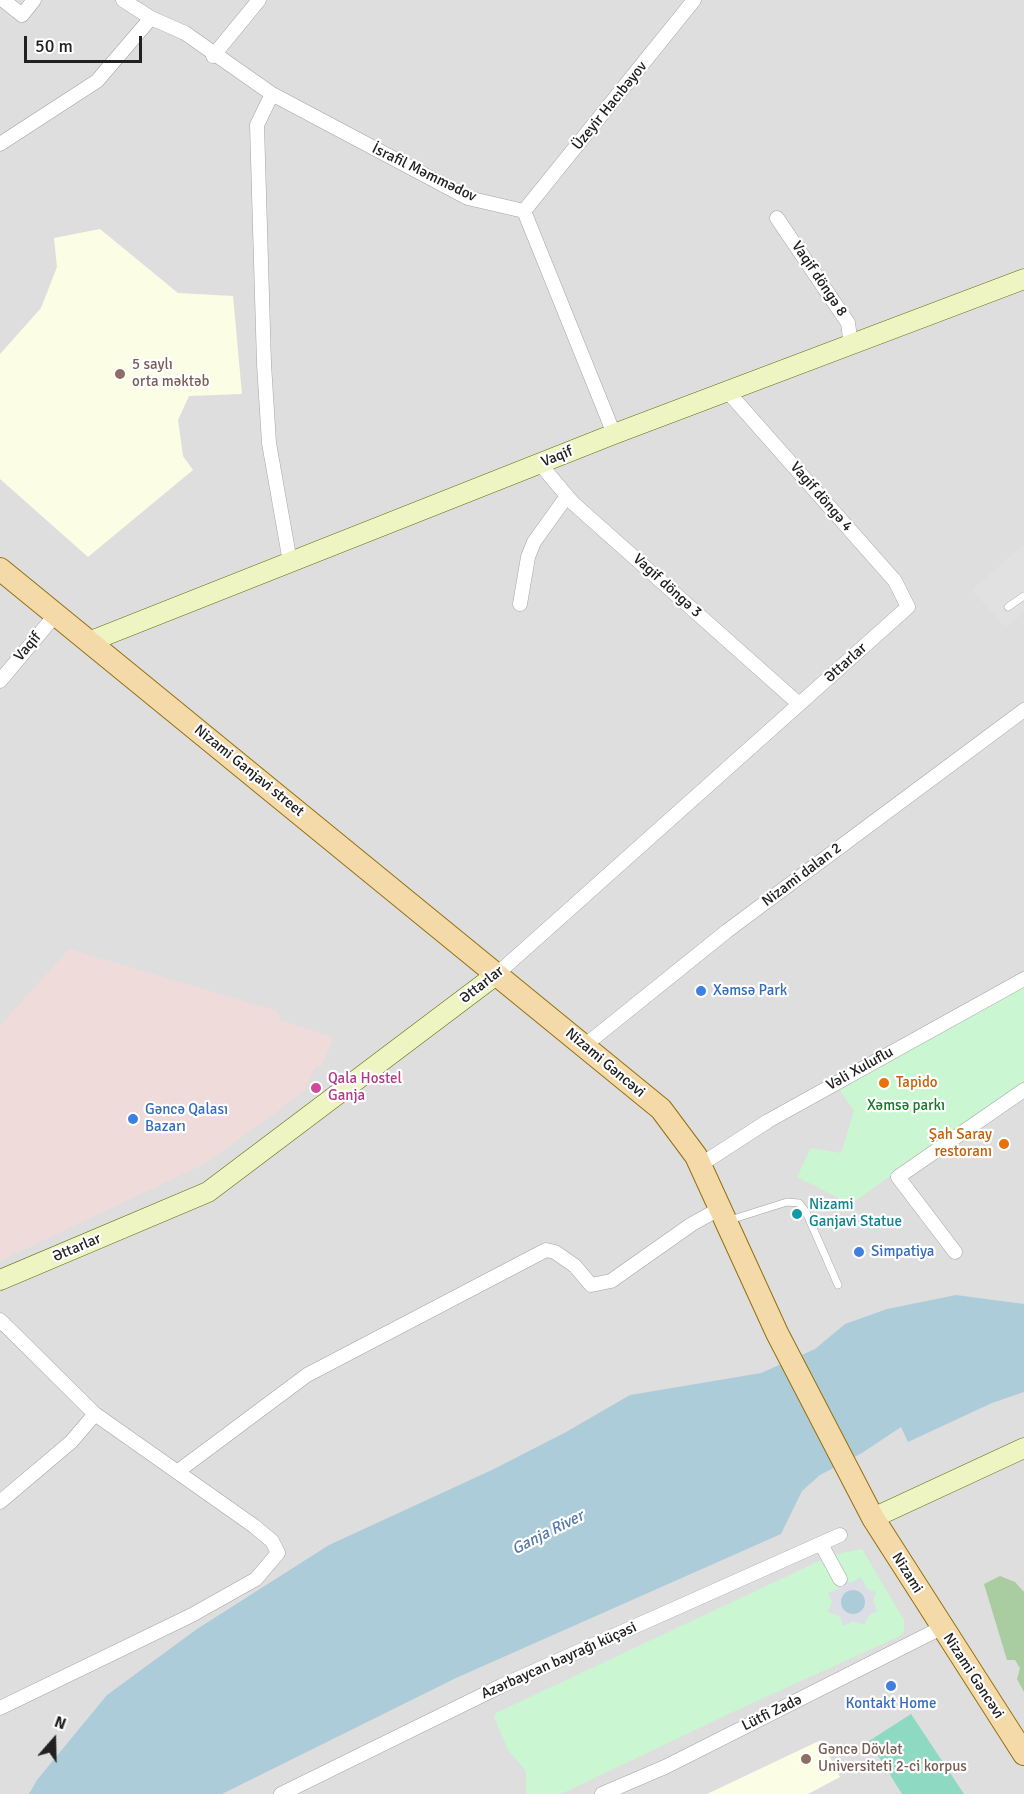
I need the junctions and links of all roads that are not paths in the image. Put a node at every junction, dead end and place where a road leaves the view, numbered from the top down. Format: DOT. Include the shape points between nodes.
graph roads {
  1 [pos="3,0"];
  2 [pos="34,0"];
  3 [pos="123,0"];
  4 [pos="260,0"];
  5 [pos="694,0"];
  6 [pos="151,18"];
  7 [pos="213,56"];
  8 [pos="272,94"];
  9 [pos="0,144"];
  10 [pos="524,211"];
  11 [pos="777,218"];
  12 [pos="1024,279"];
  13 [pos="851,345"];
  14 [pos="728,392"];
  15 [pos="615,434"];
  16 [pos="540,464"];
  17 [pos="567,496"];
  18 [pos="290,562"];
  19 [pos="0,569"];
  20 [pos="1024,596"];
  21 [pos="520,604"];
  22 [pos="908,607"];
  23 [pos="1008,607"];
  24 [pos="57,613"];
  25 [pos="91,641"];
  26 [pos="0,681"];
  27 [pos="799,705"];
  28 [pos="1024,710"];
  29 [pos="497,974"];
  30 [pos="1024,979"];
  31 [pos="584,1046"];
  32 [pos="1024,1090"];
  33 [pos="700,1165"];
  34 [pos="722,1216"];
  35 [pos="955,1252"];
  36 [pos="0,1280"];
  37 [pos="838,1285"];
  38 [pos="0,1320"];
  39 [pos="95,1414"];
  40 [pos="1024,1448"];
  41 [pos="177,1472"];
  42 [pos="0,1502"];
  43 [pos="873,1518"];
  44 [pos="840,1535"];
  45 [pos="821,1544"];
  46 [pos="840,1579"];
  47 [pos="941,1628"];
  48 [pos="0,1708"];
  49 [pos="1024,1754"];
  50 [pos="608,1793"];
  51 [pos="281,1794"];
  1 -- 2 [label="street" via="22,15"];
  3 -- 6 [label="street, İsrafil Məmmədov"];
  4 -- 7 [label="street"];
  5 -- 10 [label="street, Üzeyir Hacıbəyov"];
  6 -- 7 [label="street, İsrafil Məmmədov" via="184,33"];
  6 -- 9 [label="street" via="97,81"];
  7 -- 8 [label="street, İsrafil Məmmədov"];
  8 -- 10 [label="street, İsrafil Məmmədov" via="468,198"];
  8 -- 18 [label="street" via="257,126 264,364 268,443"];
  10 -- 15 [label="street"];
  11 -- 13 [label="street, Vaqif döngə 8" via="848,323"];
  12 -- 13 [label="street, Vaqif"];
  13 -- 14 [label="street, Vaqif"];
  14 -- 15 [label="street, Vaqif"];
  14 -- 22 [label="street, Vagif döngə 4" via="895,581"];
  15 -- 16 [label="street, Vaqif"];
  16 -- 17 [label="street, Vagif döngə 3"];
  16 -- 18 [label="street, Vaqif"];
  17 -- 21 [label="street" via="534,542"];
  17 -- 27 [label="street, Vagif döngə 3"];
  18 -- 25 [label="street, Vaqif"];
  19 -- 24 [label="main road, Nizami Ganjavi street"];
  20 -- 23 [label="lane"];
  22 -- 27 [label="street, Əttarlar"];
  24 -- 25 [label="main road, Nizami Ganjavi street"];
  24 -- 26 [label="street, Vaqif"];
  25 -- 29 [label="main road, Nizami Ganjavi street"];
  27 -- 29 [label="street, Əttarlar"];
  28 -- 31 [label="street, Nizami dalan 2" via="727,931"];
  29 -- 31 [label="main road, Nizami Gəncəvi"];
  29 -- 36 [label="street, Əttarlar" via="208,1192"];
  30 -- 33 [label="street, Vəli Xuluflu" via="768,1121"];
  31 -- 33 [label="main road, Nizami Gəncəvi" via="661,1109"];
  32 -- 35 [label="street" via="898,1177"];
  33 -- 34 [label="main road, Nizami Gəncəvi"];
  34 -- 37 [label="lane" via="799,1203"];
  34 -- 41 [label="street" via="692,1224 611,1281 591,1285 575,1266 546,1250 307,1375"];
  34 -- 43 [label="main road, Nizami" via="777,1333"];
  38 -- 39 [label="street"];
  39 -- 41 [label="street"];
  39 -- 42 [label="street" via="71,1442"];
  40 -- 43 [label="street"];
  41 -- 48 [label="street" via="254,1526 272,1541 278,1553 256,1579 192,1615"];
  43 -- 47 [label="main road, Nizami"];
  44 -- 45 [label="street, Azərbaycan bayrağı küçəsi"];
  45 -- 46 [label="street"];
  45 -- 51 [label="street, Azərbaycan bayrağı küçəsi" via="501,1686"];
  47 -- 49 [label="main road, Nizami Gəncəvi"];
  47 -- 50 [label="street, Lütfi Zadə"];
}
